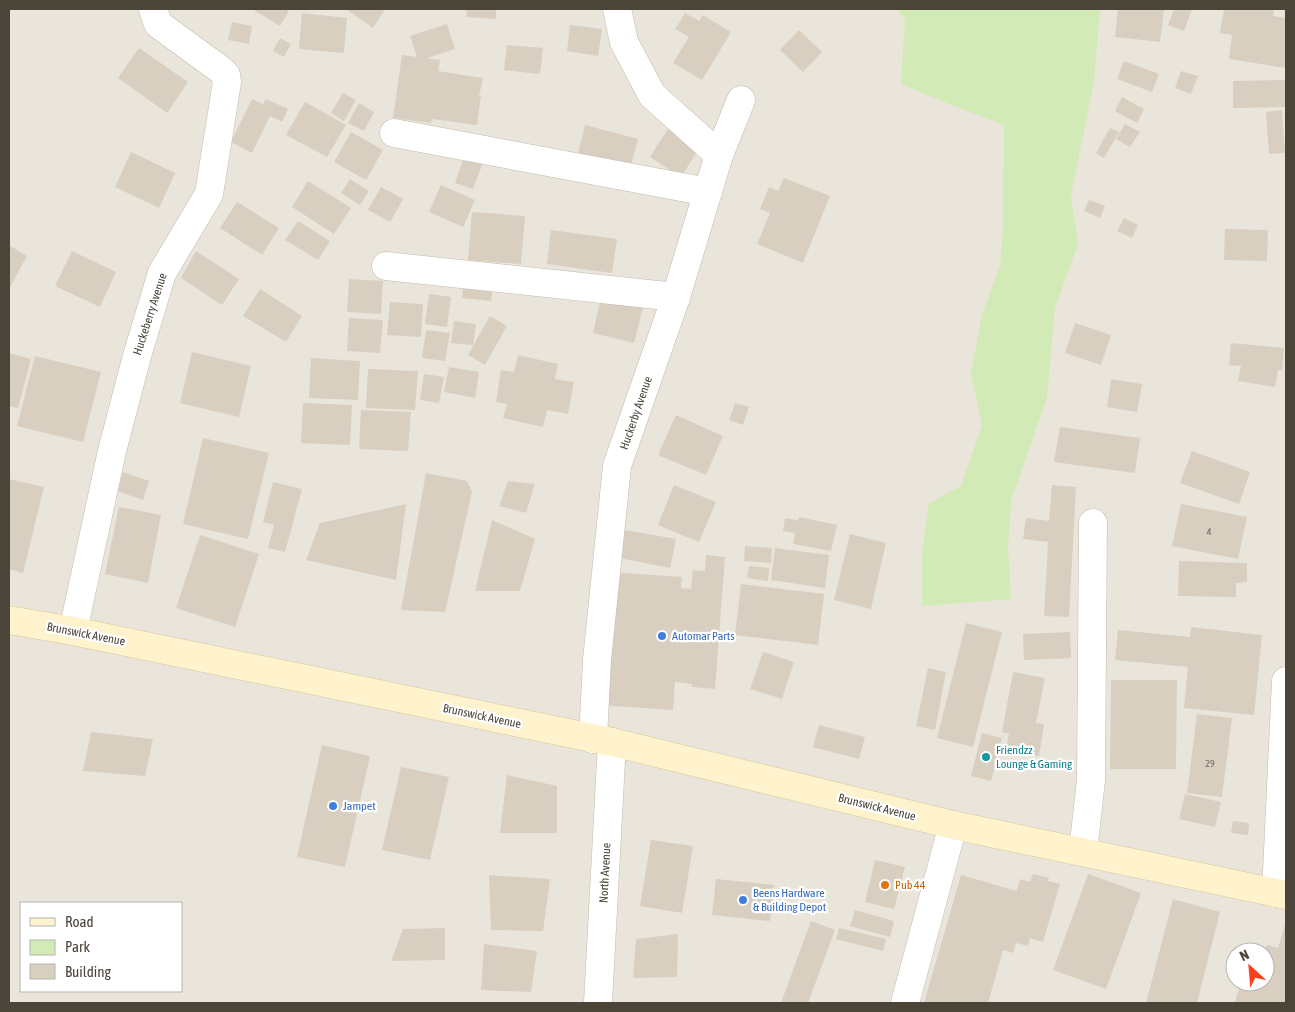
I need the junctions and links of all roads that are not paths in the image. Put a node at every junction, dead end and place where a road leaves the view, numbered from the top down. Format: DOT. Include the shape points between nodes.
graph roads {
  1 [pos="153,9"];
  2 [pos="617,9"];
  3 [pos="741,100"];
  4 [pos="394,133"];
  5 [pos="719,155"];
  6 [pos="708,192"];
  7 [pos="386,266"];
  8 [pos="676,298"];
  9 [pos="1093,522"];
  10 [pos="9,620"];
  11 [pos="74,631"];
  12 [pos="1286,681"];
  13 [pos="603,740"];
  14 [pos="953,825"];
  15 [pos="1083,852"];
  16 [pos="1281,894"];
  17 [pos="598,1003"];
  18 [pos="905,1003"];
  1 -- 11 [label="street, Huckeberry Avenue" via="158,24 221,70 227,82 209,194 162,273 136,356 112,451"];
  2 -- 5 [label="street" via="624,42 652,95"];
  3 -- 5 [label="street, Huckerby Avenue"];
  4 -- 6 [label="street"];
  5 -- 6 [label="street, Huckerby Avenue"];
  6 -- 8 [label="street, Huckerby Avenue"];
  7 -- 8 [label="street"];
  8 -- 13 [label="street, Huckerby Avenue" via="617,466 596,660"];
  9 -- 15 [label="street" via="1091,780"];
  10 -- 11 [label="main road, Brunswick Avenue"];
  11 -- 13 [label="main road, Brunswick Avenue"];
  12 -- 16 [label="street"];
  13 -- 14 [label="main road, Brunswick Avenue"];
  13 -- 17 [label="street, North Avenue"];
  14 -- 15 [label="main road, Brunswick Avenue"];
  14 -- 18 [label="street"];
  15 -- 16 [label="main road, Brunswick Avenue"];
}
